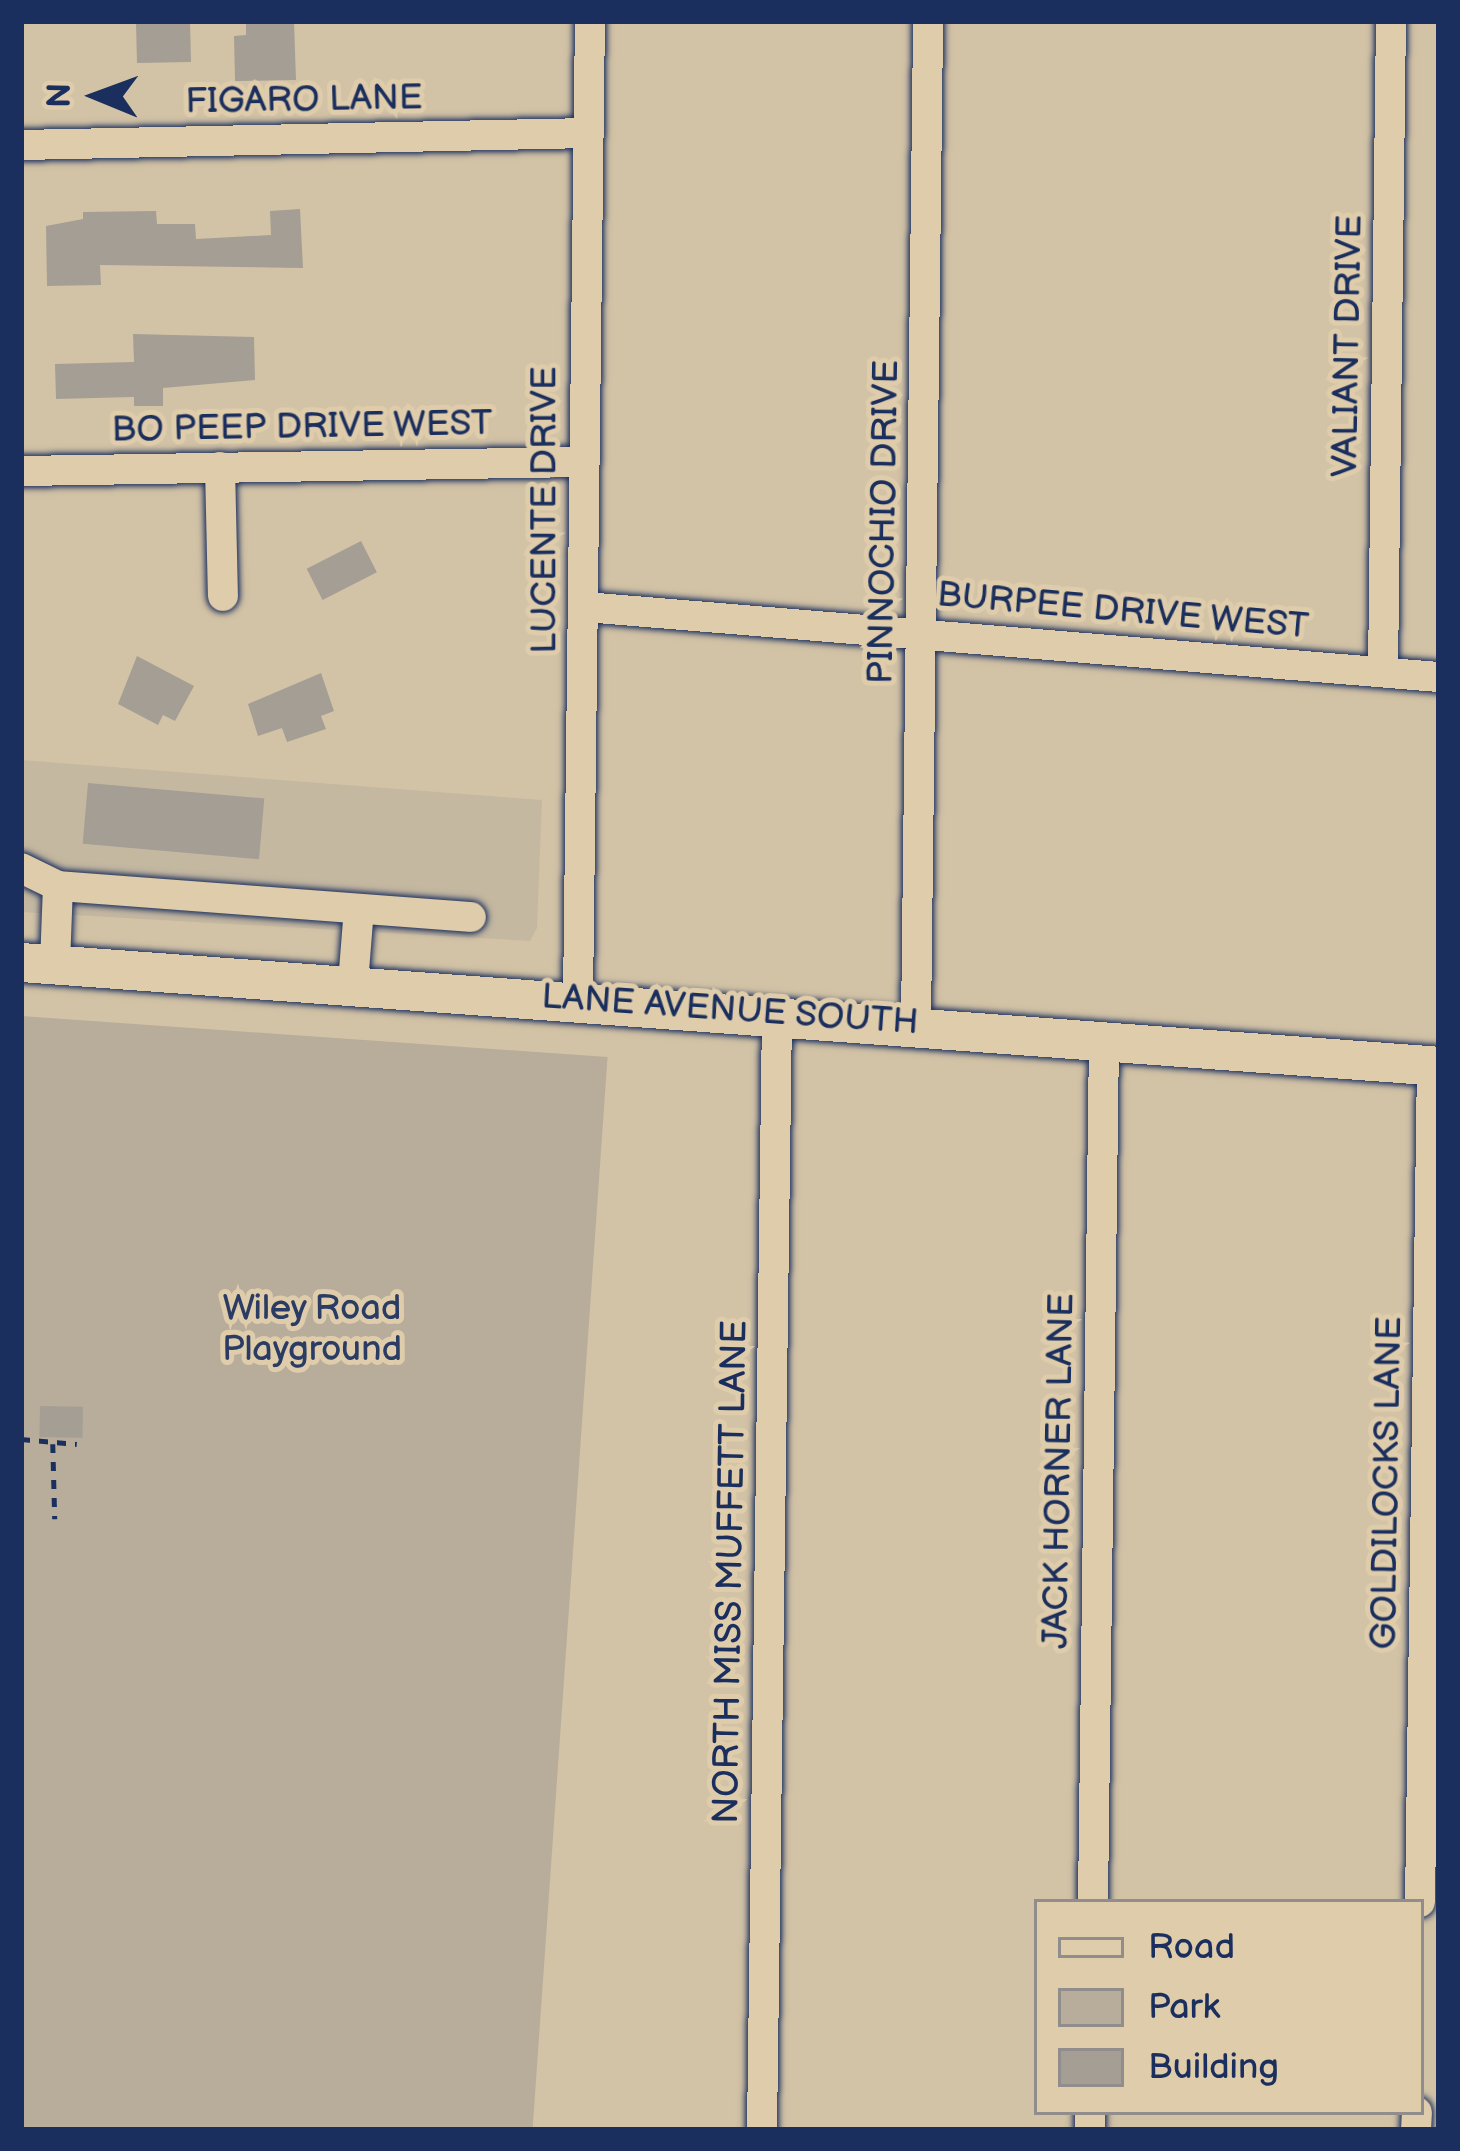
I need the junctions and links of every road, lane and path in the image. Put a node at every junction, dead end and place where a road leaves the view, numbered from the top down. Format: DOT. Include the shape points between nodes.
graph roads {
  1 [pos="590,21"];
  2 [pos="928,21"];
  3 [pos="1391,21"];
  4 [pos="589,134"];
  5 [pos="21,145"];
  6 [pos="584,462"];
  7 [pos="220,467"];
  8 [pos="21,471"];
  9 [pos="224,596"];
  10 [pos="584,607"];
  11 [pos="922,633"];
  12 [pos="1383,672"];
  13 [pos="1439,677"];
  14 [pos="21,868"];
  15 [pos="58,886"];
  16 [pos="359,909"];
  17 [pos="471,917"];
  18 [pos="38,963"];
  19 [pos="352,983"];
  20 [pos="578,999"];
  21 [pos="777,1014"];
  22 [pos="916,1024"];
  23 [pos="1104,1041"];
  24 [pos="1436,1066"];
  25 [pos="21,1439"];
  26 [pos="53,1444"];
  27 [pos="77,1444"];
  28 [pos="55,1519"];
  29 [pos="1093,1899"];
  30 [pos="1420,1899"];
  31 [pos="762,2130"];
  1 -- 4 [label="street, LUCENTE DRIVE"];
  2 -- 11 [label="street, PINNOCHIO DRIVE"];
  3 -- 12 [label="street, VALIANT DRIVE"];
  4 -- 5 [label="street, FIGARO LANE"];
  4 -- 6 [label="street, LUCENTE DRIVE"];
  6 -- 7 [label="street, BO PEEP DRIVE WEST"];
  6 -- 10 [label="street, LUCENTE DRIVE"];
  7 -- 8 [label="street, BO PEEP DRIVE WEST"];
  7 -- 9 [label="street"];
  10 -- 11 [label="street, BURPEE DRIVE WEST"];
  10 -- 20 [label="street, LUCENTE DRIVE"];
  11 -- 12 [label="street, BURPEE DRIVE WEST"];
  11 -- 22 [label="street, PINNOCHIO DRIVE"];
  12 -- 13 [label="street, BURPEE DRIVE WEST"];
  14 -- 15 [label="street"];
  15 -- 16 [label="street"];
  15 -- 18 [label="street"];
  16 -- 17 [label="street"];
  16 -- 19 [label="street"];
  18 -- 19 [label="main road, LANE AVENUE SOUTH"];
  19 -- 20 [label="main road, LANE AVENUE SOUTH"];
  20 -- 21 [label="main road, LANE AVENUE SOUTH"];
  21 -- 22 [label="main road, LANE AVENUE SOUTH"];
  21 -- 31 [label="street, NORTH MISS MUFFETT LANE"];
  22 -- 23 [label="main road, LANE AVENUE SOUTH"];
  23 -- 24 [label="main road, LANE AVENUE SOUTH"];
  23 -- 29 [label="street, JACK HORNER LANE"];
  24 -- 30 [label="street, GOLDILOCKS LANE"];
  25 -- 26 [label="path"];
  26 -- 27 [label="path"];
  26 -- 28 [label="path"];
}
